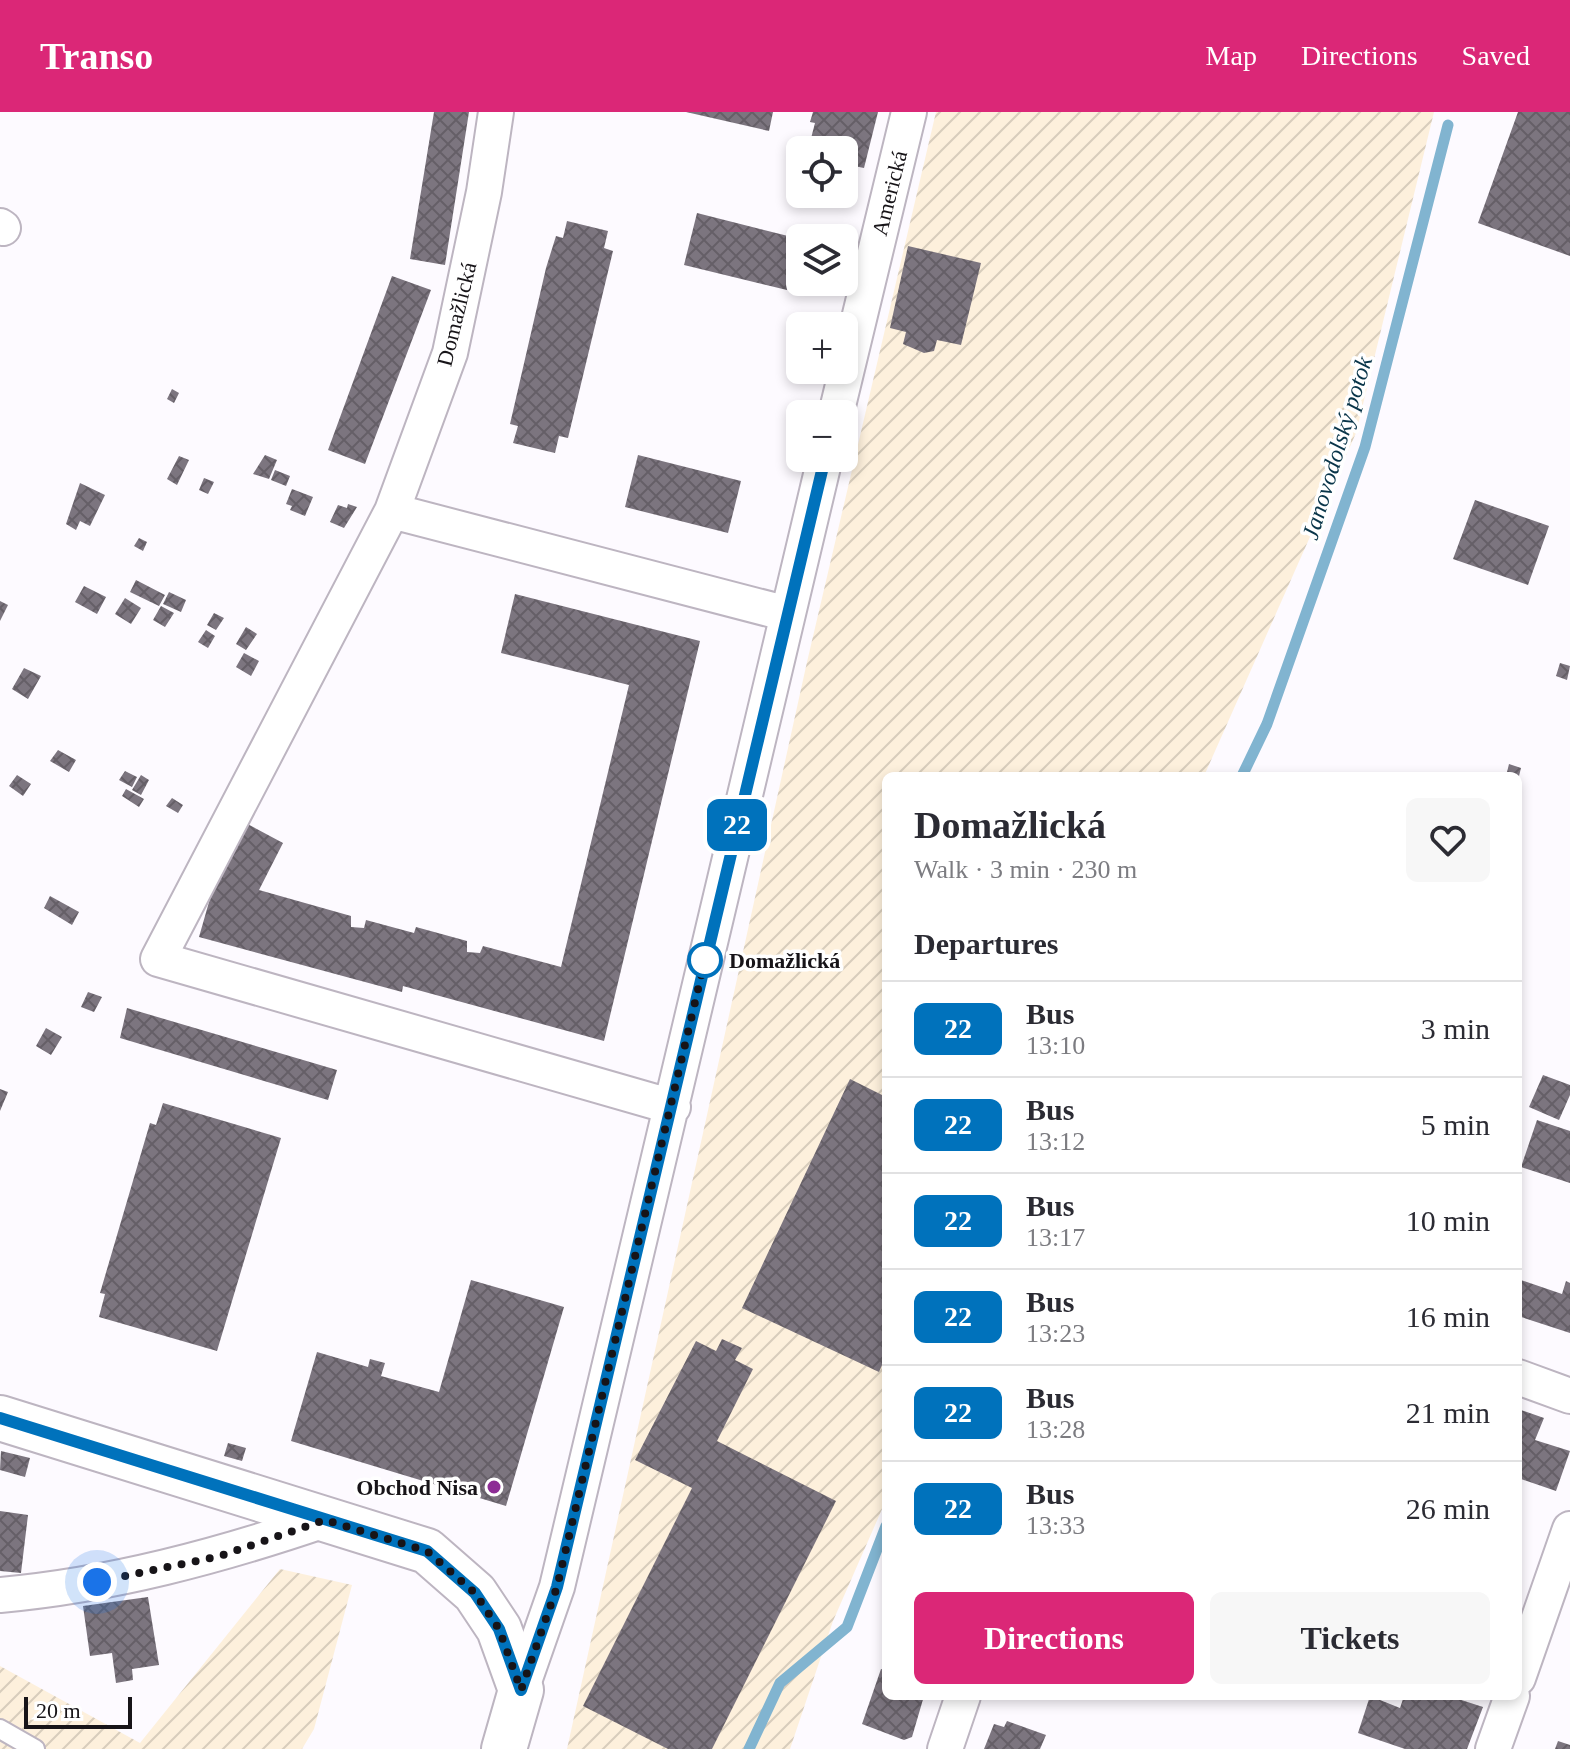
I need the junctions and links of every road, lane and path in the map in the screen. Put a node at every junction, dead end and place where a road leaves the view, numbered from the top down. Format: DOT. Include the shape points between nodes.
graph roads {
  1 [pos="496,112"];
  2 [pos="909,112"];
  3 [pos="839,400"];
  4 [pos="822,472"];
  5 [pos="392,511"];
  6 [pos="788,614"];
  7 [pos="673,1107"];
  8 [pos="1522,1378"];
  9 [pos="1570,1396"];
  10 [pos="0,1418"];
  11 [pos="325,1520"];
  12 [pos="1570,1529"];
  13 [pos="0,1595"];
  14 [pos="1522,1667"];
  15 [pos="521,1690"];
  16 [pos="962,1700"];
  17 [pos="1511,1700"];
  18 [pos="0,1729"];
  19 [pos="35,1749"];
  20 [pos="504,1749"];
  21 [pos="945,1749"];
  22 [pos="1493,1749"];
  1 -- 5 [label="street, Domažlická" via="450,353"];
  2 -- 3 [label="street, Americká"];
  4 -- 6 [label="street"];
  5 -- 6 [label="street"];
  5 -- 7 [label="street, Domažlická" via="158,959"];
  6 -- 7 [label="street"];
  7 -- 15 [label="street" via="557,1587"];
  8 -- 9 [label="street"];
  10 -- 11 [label="street"];
  11 -- 13 [label="street" via="220,1556 66,1589"];
  11 -- 15 [label="street" via="427,1551 463,1582 499,1629"];
  12 -- 14 [label="street"];
  15 -- 20 [label="street"];
  16 -- 21 [label="street"];
  17 -- 22 [label="street"];
  18 -- 19 [label="lane"];
}
